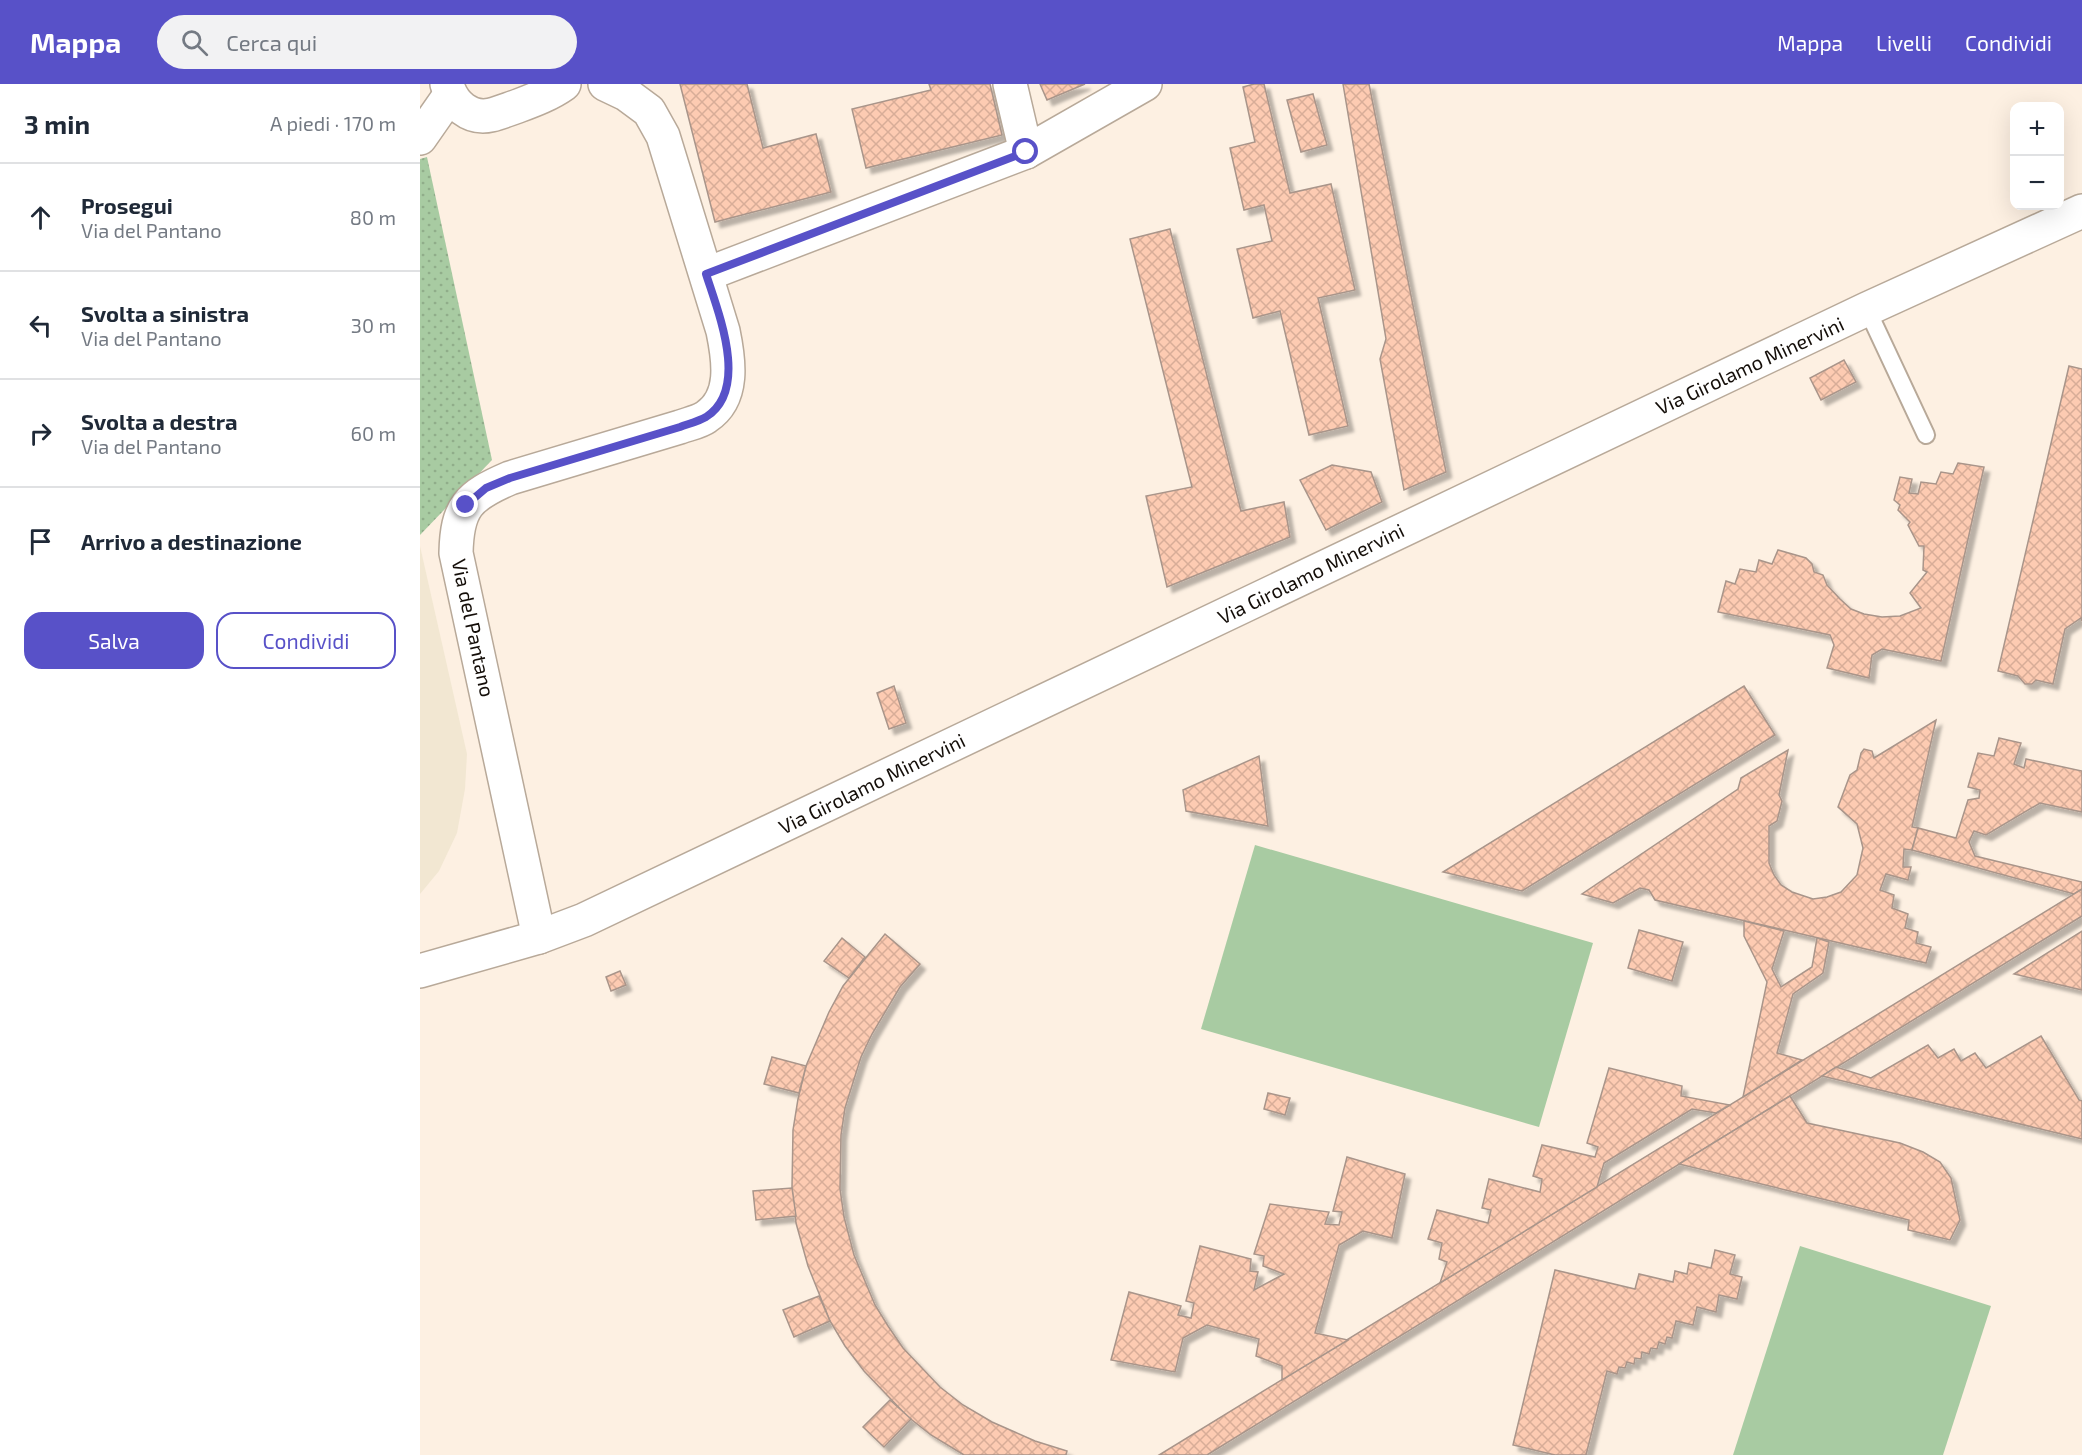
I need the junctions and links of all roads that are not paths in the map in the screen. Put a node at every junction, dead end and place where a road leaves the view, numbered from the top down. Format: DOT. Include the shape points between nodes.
graph roads {
  1 [pos="564,84"];
  2 [pos="605,84"];
  3 [pos="1010,84"];
  4 [pos="1145,84"];
  5 [pos="449,90"];
  6 [pos="420,138"];
  7 [pos="1026,152"];
  8 [pos="2082,211"];
  9 [pos="706,274"];
  10 [pos="1867,309"];
  11 [pos="1926,435"];
  12 [pos="540,937"];
  13 [pos="420,971"];
  1 -- 5 [label="street" via="540,98 490,116 465,110 456,104"];
  2 -- 9 [label="street, Via del Pantano" via="649,111 663,136"];
  3 -- 7 [label="street"];
  4 -- 7 [label="street"];
  5 -- 6 [label="street"];
  7 -- 9 [label="street"];
  8 -- 10 [label="street, Via Girolamo Minervini"];
  9 -- 12 [label="street, Via del Pantano" via="729,358 724,398 707,417 486,488 466,505 457,529 456,553"];
  10 -- 11 [label="lane"];
  10 -- 12 [label="street, Via Girolamo Minervini" via="664,883"];
  12 -- 13 [label="street"];
}
